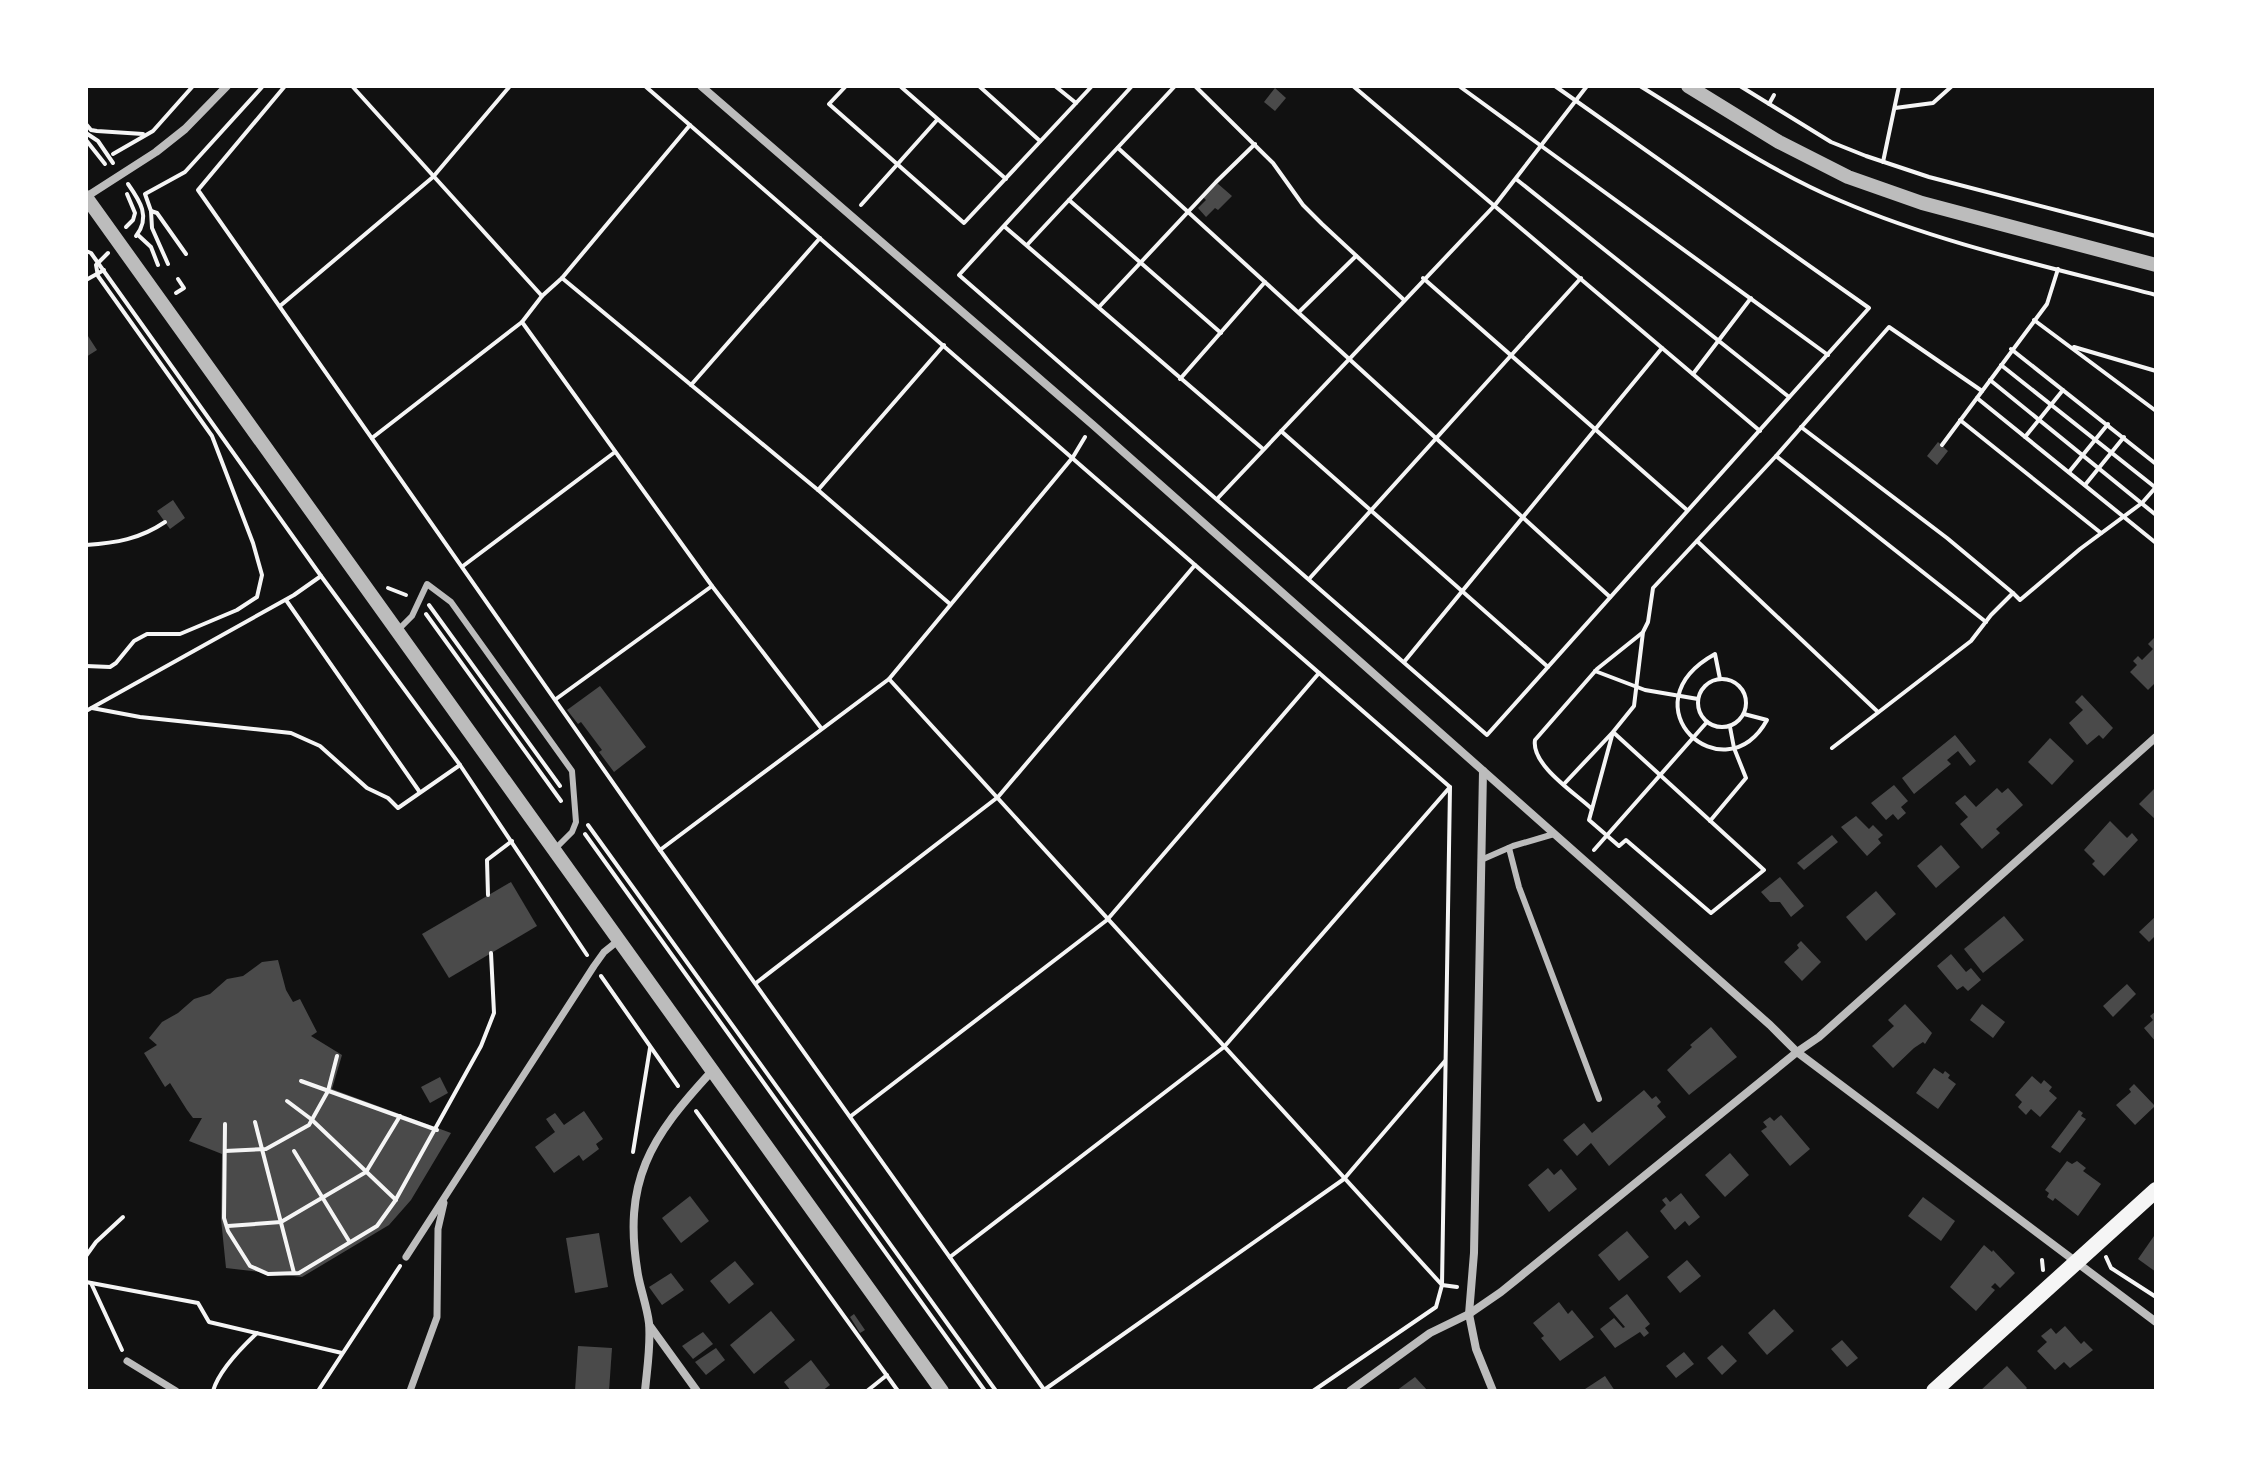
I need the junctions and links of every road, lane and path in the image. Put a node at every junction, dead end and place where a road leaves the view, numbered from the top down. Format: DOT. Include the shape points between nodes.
graph roads {
  1 [pos="193,86"];
  2 [pos="227,86"];
  3 [pos="263,86"];
  4 [pos="285,86"];
  5 [pos="352,86"];
  6 [pos="510,86"];
  7 [pos="645,86"];
  8 [pos="701,86"];
  9 [pos="846,86"];
  10 [pos="900,86"];
  11 [pos="979,86"];
  12 [pos="1055,86"];
  13 [pos="1092,86"];
  14 [pos="1132,86"];
  15 [pos="1175,86"];
  16 [pos="1195,86"];
  17 [pos="1353,86"];
  18 [pos="1459,86"];
  19 [pos="1555,86"];
  20 [pos="1587,86"];
  21 [pos="1688,86"];
  22 [pos="1740,86"];
  23 [pos="1899,86"];
  24 [pos="1952,86"];
  25 [pos="1774,95"];
  26 [pos="1575,102"];
  27 [pos="1076,103"];
  28 [pos="1769,104"];
  29 [pos="1895,108"];
  30 [pos="937,120"];
  31 [pos="86,124"];
  32 [pos="690,125"];
  33 [pos="146,134"];
  34 [pos="87,135"];
  35 [pos="1040,141"];
  36 [pos="1255,144"];
  37 [pos="1541,145"];
  38 [pos="1118,148"];
  39 [pos="113,154"];
  40 [pos="111,161"];
  41 [pos="1883,162"];
  42 [pos="105,164"];
  43 [pos="897,164"];
  44 [pos="433,177"];
  45 [pos="1006,179"];
  46 [pos="1515,179"];
  47 [pos="132,189"];
  48 [pos="127,194"];
  49 [pos="86,197"];
  50 [pos="1069,200"];
  51 [pos="1495,205"];
  52 [pos="858,207"];
  53 [pos="151,211"];
  54 [pos="1189,212"];
  55 [pos="131,223"];
  56 [pos="1005,227"];
  57 [pos="2156,236"];
  58 [pos="820,238"];
  59 [pos="102,245"];
  60 [pos="1027,245"];
  61 [pos="88,252"];
  62 [pos="109,253"];
  63 [pos="186,254"];
  64 [pos="1356,256"];
  65 [pos="97,262"];
  66 [pos="157,263"];
  67 [pos="168,264"];
  68 [pos="1140,264"];
  69 [pos="2156,265"];
  70 [pos="2058,269"];
  71 [pos="104,270"];
  72 [pos="97,274"];
  73 [pos="562,278"];
  74 [pos="1423,278"];
  75 [pos="1581,278"];
  76 [pos="178,279"];
  77 [pos="86,280"];
  78 [pos="1265,282"];
  79 [pos="176,293"];
  80 [pos="542,296"];
  81 [pos="1751,298"];
  82 [pos="1403,299"];
  83 [pos="280,306"];
  84 [pos="1098,308"];
  85 [pos="1299,312"];
  86 [pos="2034,320"];
  87 [pos="522,322"];
  88 [pos="1221,333"];
  89 [pos="1719,342"];
  90 [pos="944,345"];
  91 [pos="2068,346"];
  92 [pos="1662,348"];
  93 [pos="2011,349"];
  94 [pos="1828,355"];
  95 [pos="1511,356"];
  96 [pos="1349,358"];
  97 [pos="2000,365"];
  98 [pos="2156,371"];
  99 [pos="1693,374"];
  100 [pos="1180,379"];
  101 [pos="1990,380"];
  102 [pos="691,385"];
  103 [pos="2063,390"];
  104 [pos="1982,391"];
  105 [pos="1789,397"];
  106 [pos="1977,398"];
  107 [pos="2051,404"];
  108 [pos="2156,411"];
  109 [pos="211,419"];
  110 [pos="2039,419"];
  111 [pos="1960,420"];
  112 [pos="2108,424"];
  113 [pos="205,425"];
  114 [pos="1093,425"];
  115 [pos="1801,427"];
  116 [pos="1594,429"];
  117 [pos="1281,431"];
  118 [pos="1760,431"];
  119 [pos="2025,437"];
  120 [pos="2124,437"];
  121 [pos="372,438"];
  122 [pos="1437,438"];
  123 [pos="2096,439"];
  124 [pos="1942,445"];
  125 [pos="1263,449"];
  126 [pos="615,452"];
  127 [pos="2112,452"];
  128 [pos="1776,456"];
  129 [pos="2083,456"];
  130 [pos="1073,457"];
  131 [pos="2156,464"];
  132 [pos="2099,468"];
  133 [pos="2069,472"];
  134 [pos="2085,485"];
  135 [pos="2156,488"];
  136 [pos="818,490"];
  137 [pos="1217,499"];
  138 [pos="2142,503"];
  139 [pos="1687,510"];
  140 [pos="1370,511"];
  141 [pos="2156,515"];
  142 [pos="1522,517"];
  143 [pos="2124,517"];
  144 [pos="165,522"];
  145 [pos="2101,533"];
  146 [pos="1697,541"];
  147 [pos="2156,543"];
  148 [pos="86,545"];
  149 [pos="1196,565"];
  150 [pos="463,566"];
  151 [pos="321,576"];
  152 [pos="1309,580"];
  153 [pos="712,586"];
  154 [pos="388,588"];
  155 [pos="1461,593"];
  156 [pos="2013,593"];
  157 [pos="412,597"];
  158 [pos="1610,597"];
  159 [pos="286,600"];
  160 [pos="950,604"];
  161 [pos="431,606"];
  162 [pos="426,614"];
  163 [pos="1986,622"];
  164 [pos="396,630"];
  165 [pos="1643,632"];
  166 [pos="1404,662"];
  167 [pos="86,666"];
  168 [pos="1548,667"];
  169 [pos="1595,671"];
  170 [pos="1319,673"];
  171 [pos="889,679"];
  172 [pos="1720,679"];
  173 [pos="1636,686"];
  174 [pos="1678,695"];
  175 [pos="556,699"];
  176 [pos="1698,699"];
  177 [pos="89,710"];
  178 [pos="1878,712"];
  179 [pos="1744,714"];
  180 [pos="1707,722"];
  181 [pos="1730,726"];
  182 [pos="821,728"];
  183 [pos="1613,732"];
  184 [pos="2156,737"];
  185 [pos="1692,739"];
  186 [pos="1734,748"];
  187 [pos="1832,748"];
  188 [pos="460,765"];
  189 [pos="1483,771"];
  190 [pos="1660,775"];
  191 [pos="1564,784"];
  192 [pos="1450,787"];
  193 [pos="419,791"];
  194 [pos="998,797"];
  195 [pos="576,808"];
  196 [pos="1592,809"];
  197 [pos="1710,821"];
  198 [pos="576,822"];
  199 [pos="1554,834"];
  200 [pos="1607,835"];
  201 [pos="1509,848"];
  202 [pos="554,850"];
  203 [pos="660,850"];
  204 [pos="1481,860"];
  205 [pos="1585,861"];
  206 [pos="488,895"];
  207 [pos="1107,920"];
  208 [pos="619,940"];
  209 [pos="491,953"];
  210 [pos="756,983"];
  211 [pos="1224,1047"];
  212 [pos="650,1048"];
  213 [pos="1797,1052"];
  214 [pos="337,1056"];
  215 [pos="1447,1060"];
  216 [pos="712,1071"];
  217 [pos="301,1081"];
  218 [pos="328,1091"];
  219 [pos="1599,1099"];
  220 [pos="287,1101"];
  221 [pos="692,1106"];
  222 [pos="400,1116"];
  223 [pos="851,1116"];
  224 [pos="311,1119"];
  225 [pos="255,1122"];
  226 [pos="225,1124"];
  227 [pos="437,1130"];
  228 [pos="635,1143"];
  229 [pos="261,1149"];
  230 [pos="225,1151"];
  231 [pos="294,1151"];
  232 [pos="366,1172"];
  233 [pos="1344,1179"];
  234 [pos="2156,1190"];
  235 [pos="446,1195"];
  236 [pos="323,1198"];
  237 [pos="396,1200"];
  238 [pos="123,1217"];
  239 [pos="281,1222"];
  240 [pos="227,1226"];
  241 [pos="350,1242"];
  242 [pos="86,1256"];
  243 [pos="406,1257"];
  244 [pos="950,1257"];
  245 [pos="2076,1263"];
  246 [pos="2111,1268"];
  247 [pos="294,1273"];
  248 [pos="88,1283"];
  249 [pos="1442,1285"];
  250 [pos="2156,1297"];
  251 [pos="1469,1314"];
  252 [pos="2156,1322"];
  253 [pos="649,1325"];
  254 [pos="257,1333"];
  255 [pos="342,1353"];
  256 [pos="127,1361"];
  257 [pos="887,1375"];
  258 [pos="1045,1390"];
  259 [pos="176,1391"];
  260 [pos="213,1391"];
  261 [pos="318,1391"];
  262 [pos="410,1391"];
  263 [pos="645,1391"];
  264 [pos="697,1391"];
  265 [pos="867,1391"];
  266 [pos="898,1391"];
  267 [pos="942,1391"];
  268 [pos="985,1391"];
  269 [pos="996,1391"];
  270 [pos="1313,1391"];
  271 [pos="1350,1391"];
  272 [pos="1493,1391"];
  273 [pos="1934,1391"];
  1 -- 33 [label="path"];
  2 -- 49 [label="street" via="156,152"];
  3 -- 53 [label="path" via="185,172 145,194"];
  4 -- 83 [label="path" via="198,190"];
  5 -- 44 [label="path"];
  6 -- 44 [label="path"];
  7 -- 32 [label="path"];
  8 -- 114 [label="street"];
  9 -- 43 [label="path" via="829,104"];
  10 -- 30 [label="path"];
  11 -- 35 [label="path"];
  12 -- 27 [label="path"];
  13 -- 27 [label="path"];
  14 -- 56 [label="path"];
  15 -- 38 [label="path"];
  16 -- 36 [label="path"];
  17 -- 51 [label="path"];
  18 -- 37 [label="path"];
  19 -- 26 [label="path"];
  20 -- 26 [label="path"];
  21 -- 69 [label="street" via="1848,177 1922,203"];
  22 -- 28 [label="path"];
  23 -- 29 [label="path"];
  24 -- 29 [label="path" via="1933,103"];
  25 -- 28 [label="path"];
  26 -- 37 [label="path"];
  26 -- 94 [label="path" via="1869,308"];
  27 -- 35 [label="path"];
  28 -- 41 [label="path" via="1831,142"];
  29 -- 41 [label="path"];
  30 -- 43 [label="path"];
  30 -- 45 [label="path"];
  31 -- 34 [label="path"];
  32 -- 58 [label="path"];
  32 -- 73 [label="path"];
  33 -- 34 [label="path"];
  33 -- 39 [label="path"];
  34 -- 40 [label="path" via="98,141"];
  34 -- 42 [label="path"];
  35 -- 45 [label="path"];
  36 -- 54 [label="path"];
  36 -- 64 [label="path" via="1303,205"];
  37 -- 46 [label="path"];
  37 -- 81 [label="path"];
  38 -- 50 [label="path"];
  38 -- 54 [label="path"];
  41 -- 57 [label="path"];
  43 -- 45 [label="path" via="964,223"];
  43 -- 52 [label="path"];
  44 -- 80 [label="path"];
  44 -- 83 [label="path"];
  46 -- 51 [label="path"];
  46 -- 89 [label="path"];
  47 -- 66 [label="path" via="143,208 138,235 151,247"];
  48 -- 55 [label="path" via="135,207"];
  49 -- 164 [label="street"];
  50 -- 60 [label="path"];
  50 -- 68 [label="path"];
  51 -- 74 [label="path"];
  51 -- 75 [label="path"];
  53 -- 63 [label="path"];
  53 -- 67 [label="path" via="152,228"];
  54 -- 68 [label="path"];
  54 -- 78 [label="path"];
  56 -- 60 [label="path"];
  56 -- 137 [label="path" via="959,275"];
  58 -- 90 [label="path"];
  58 -- 102 [label="path"];
  59 -- 61 [label="path"];
  60 -- 84 [label="path"];
  61 -- 65 [label="path"];
  62 -- 65 [label="path"];
  64 -- 82 [label="path"];
  64 -- 85 [label="path"];
  65 -- 71 [label="path"];
  65 -- 72 [label="path"];
  68 -- 84 [label="path"];
  68 -- 88 [label="path"];
  70 -- 86 [label="path" via="2047,304"];
  71 -- 72 [label="path"];
  71 -- 109 [label="path"];
  72 -- 77 [label="path"];
  72 -- 113 [label="path"];
  73 -- 80 [label="path"];
  73 -- 102 [label="path"];
  74 -- 82 [label="path"];
  74 -- 95 [label="path"];
  75 -- 92 [label="path"];
  75 -- 95 [label="path"];
  76 -- 79 [label="path" via="184,288"];
  78 -- 85 [label="path"];
  78 -- 88 [label="path"];
  80 -- 87 [label="path"];
  81 -- 89 [label="path"];
  81 -- 94 [label="path"];
  82 -- 96 [label="path"];
  83 -- 121 [label="path"];
  84 -- 100 [label="path"];
  85 -- 96 [label="path"];
  86 -- 91 [label="path"];
  86 -- 93 [label="path"];
  87 -- 121 [label="path"];
  87 -- 126 [label="path"];
  88 -- 100 [label="path"];
  89 -- 99 [label="path"];
  89 -- 105 [label="path"];
  90 -- 130 [label="path"];
  90 -- 136 [label="path"];
  91 -- 98 [label="path"];
  91 -- 108 [label="path"];
  92 -- 99 [label="path"];
  92 -- 116 [label="path"];
  93 -- 97 [label="path"];
  93 -- 103 [label="path"];
  94 -- 105 [label="path"];
  95 -- 116 [label="path"];
  95 -- 122 [label="path"];
  96 -- 117 [label="path"];
  96 -- 122 [label="path"];
  97 -- 101 [label="path"];
  97 -- 107 [label="path"];
  99 -- 118 [label="path"];
  100 -- 125 [label="path"];
  101 -- 104 [label="path"];
  101 -- 110 [label="path"];
  102 -- 136 [label="path"];
  103 -- 107 [label="path"];
  103 -- 112 [label="path"];
  104 -- 106 [label="path"];
  104 -- 115 [label="path" via="1889,327"];
  105 -- 118 [label="path"];
  106 -- 111 [label="path"];
  106 -- 119 [label="path"];
  107 -- 110 [label="path"];
  107 -- 123 [label="path"];
  109 -- 113 [label="path"];
  109 -- 151 [label="path"];
  110 -- 119 [label="path"];
  110 -- 129 [label="path"];
  111 -- 124 [label="path"];
  111 -- 145 [label="path"];
  112 -- 120 [label="path"];
  112 -- 123 [label="path"];
  113 -- 167 [label="path" via="256,553 262,575 257,597 193,630 147,634 110,667"];
  114 -- 130 [label="path"];
  114 -- 189 [label="street"];
  115 -- 128 [label="path"];
  115 -- 156 [label="path"];
  116 -- 139 [label="path"];
  116 -- 142 [label="path"];
  117 -- 125 [label="path"];
  117 -- 140 [label="path"];
  118 -- 139 [label="path"];
  119 -- 133 [label="path"];
  120 -- 127 [label="path"];
  120 -- 131 [label="path"];
  121 -- 150 [label="path"];
  122 -- 140 [label="path"];
  122 -- 142 [label="path"];
  123 -- 127 [label="path"];
  123 -- 129 [label="path"];
  125 -- 137 [label="path"];
  126 -- 150 [label="path"];
  126 -- 153 [label="path"];
  127 -- 132 [label="path"];
  127 -- 135 [label="path"];
  128 -- 146 [label="path"];
  128 -- 163 [label="path"];
  129 -- 132 [label="path"];
  129 -- 133 [label="path"];
  130 -- 149 [label="path"];
  130 -- 160 [label="path"];
  132 -- 134 [label="path"];
  132 -- 138 [label="path"];
  133 -- 134 [label="path"];
  134 -- 143 [label="path"];
  135 -- 138 [label="path"];
  136 -- 160 [label="path"];
  137 -- 152 [label="path"];
  138 -- 141 [label="path"];
  138 -- 143 [label="path"];
  139 -- 158 [label="path"];
  140 -- 152 [label="path"];
  140 -- 155 [label="path"];
  142 -- 155 [label="path"];
  142 -- 158 [label="path"];
  143 -- 145 [label="path"];
  143 -- 147 [label="path"];
  144 -- 148 [label="path" via="119,543"];
  145 -- 156 [label="path" via="2020,600"];
  146 -- 165 [label="path" via="1653,588"];
  146 -- 178 [label="path"];
  149 -- 170 [label="path"];
  149 -- 194 [label="path"];
  150 -- 175 [label="path"];
  151 -- 159 [label="path"];
  151 -- 188 [label="path"];
  152 -- 166 [label="path"];
  153 -- 175 [label="path"];
  153 -- 182 [label="path"];
  154 -- 157 [label="path"];
  155 -- 166 [label="path"];
  155 -- 168 [label="path"];
  156 -- 163 [label="path"];
  158 -- 168 [label="path"];
  159 -- 177 [label="path"];
  159 -- 193 [label="path"];
  160 -- 171 [label="path"];
  161 -- 195 [label="path"];
  162 -- 198 [label="path"];
  163 -- 178 [label="path" via="1971,641"];
  164 -- 195 [label="lane" via="412,616 427,584 451,602 572,771"];
  164 -- 202 [label="street"];
  165 -- 169 [label="path"];
  165 -- 173 [label="path"];
  166 -- 168 [label="path" via="1487,735"];
  169 -- 173 [label="path"];
  169 -- 191 [label="path" via="1535,740 1538,759"];
  170 -- 192 [label="path"];
  170 -- 207 [label="path"];
  171 -- 182 [label="path"];
  171 -- 194 [label="path"];
  172 -- 174 [label="path" via="1715,654 1689,672"];
  172 -- 176 [label="path" via="1705,686"];
  172 -- 179 [label="path" via="1741,687"];
  173 -- 174 [label="path"];
  173 -- 183 [label="path" via="1634,706"];
  174 -- 176 [label="path"];
  174 -- 185 [label="path" via="1681,722"];
  175 -- 203 [label="path"];
  176 -- 180 [label="path"];
  177 -- 193 [label="path" via="284,731 320,746 398,808"];
  178 -- 187 [label="path"];
  179 -- 181 [label="path"];
  179 -- 186 [label="path" via="1767,720 1756,737"];
  180 -- 181 [label="path"];
  180 -- 185 [label="path"];
  181 -- 186 [label="path"];
  182 -- 203 [label="path"];
  183 -- 190 [label="path"];
  183 -- 191 [label="path"];
  183 -- 196 [label="path"];
  184 -- 213 [label="street"];
  185 -- 186 [label="path" via="1712,748"];
  185 -- 190 [label="path"];
  186 -- 197 [label="path" via="1746,778"];
  188 -- 193 [label="path"];
  188 -- 206 [label="path" via="512,841 487,860"];
  189 -- 199 [label="street"];
  189 -- 204 [label="street"];
  190 -- 197 [label="path"];
  190 -- 200 [label="path"];
  191 -- 196 [label="path"];
  192 -- 211 [label="path"];
  192 -- 215 [label="path"];
  194 -- 207 [label="path"];
  194 -- 210 [label="path"];
  195 -- 198 [label="lane"];
  195 -- 269 [label="path"];
  196 -- 200 [label="path" via="1589,820"];
  197 -- 200 [label="path" via="1764,870 1711,913 1626,840 1619,846"];
  198 -- 202 [label="lane"];
  198 -- 268 [label="path"];
  199 -- 201 [label="lane"];
  199 -- 205 [label="street"];
  200 -- 205 [label="path"];
  201 -- 204 [label="lane"];
  201 -- 219 [label="lane"];
  202 -- 208 [label="street"];
  203 -- 210 [label="path"];
  204 -- 251 [label="street"];
  205 -- 213 [label="street"];
  207 -- 211 [label="path"];
  207 -- 223 [label="path"];
  208 -- 216 [label="street"];
  208 -- 235 [label="street" via="594,966"];
  209 -- 227 [label="path" via="494,1013"];
  210 -- 223 [label="path"];
  211 -- 233 [label="path"];
  211 -- 244 [label="path"];
  212 -- 228 [label="path"];
  213 -- 245 [label="street"];
  213 -- 251 [label="street"];
  214 -- 218 [label="path"];
  215 -- 233 [label="path"];
  215 -- 249 [label="path"];
  216 -- 253 [label="street" via="653,1143 638,1180 633,1216"];
  216 -- 267 [label="street"];
  217 -- 218 [label="path"];
  218 -- 222 [label="path"];
  218 -- 224 [label="path"];
  220 -- 224 [label="path"];
  221 -- 257 [label="path"];
  222 -- 227 [label="path"];
  222 -- 232 [label="path"];
  223 -- 244 [label="path"];
  224 -- 229 [label="path" via="293,1135"];
  224 -- 232 [label="path"];
  225 -- 229 [label="path"];
  226 -- 230 [label="path"];
  227 -- 237 [label="path"];
  229 -- 230 [label="path"];
  229 -- 239 [label="path"];
  230 -- 240 [label="path"];
  231 -- 236 [label="path"];
  232 -- 236 [label="path"];
  232 -- 237 [label="path"];
  233 -- 249 [label="path"];
  233 -- 258 [label="path"];
  234 -- 245 [label="main road"];
  235 -- 243 [label="street"];
  235 -- 262 [label="street" via="438,1229 437,1317"];
  236 -- 239 [label="path"];
  236 -- 241 [label="path"];
  237 -- 241 [label="path" via="377,1226"];
  238 -- 242 [label="path"];
  239 -- 240 [label="path"];
  239 -- 247 [label="path"];
  240 -- 247 [label="path" via="250,1266 268,1274"];
  241 -- 247 [label="path"];
  243 -- 255 [label="path"];
  244 -- 258 [label="path"];
  245 -- 252 [label="street"];
  245 -- 273 [label="main road"];
  246 -- 250 [label="path"];
  248 -- 254 [label="path" via="198,1303 209,1322"];
  248 -- 256 [label="path"];
  249 -- 270 [label="path" via="1436,1307"];
  251 -- 271 [label="street" via="1430,1333"];
  251 -- 272 [label="street"];
  253 -- 263 [label="street"];
  253 -- 264 [label="street"];
  254 -- 255 [label="path"];
  254 -- 260 [label="path"];
  255 -- 261 [label="path"];
  256 -- 259 [label="street"];
  257 -- 265 [label="path"];
  257 -- 266 [label="path"];
}
